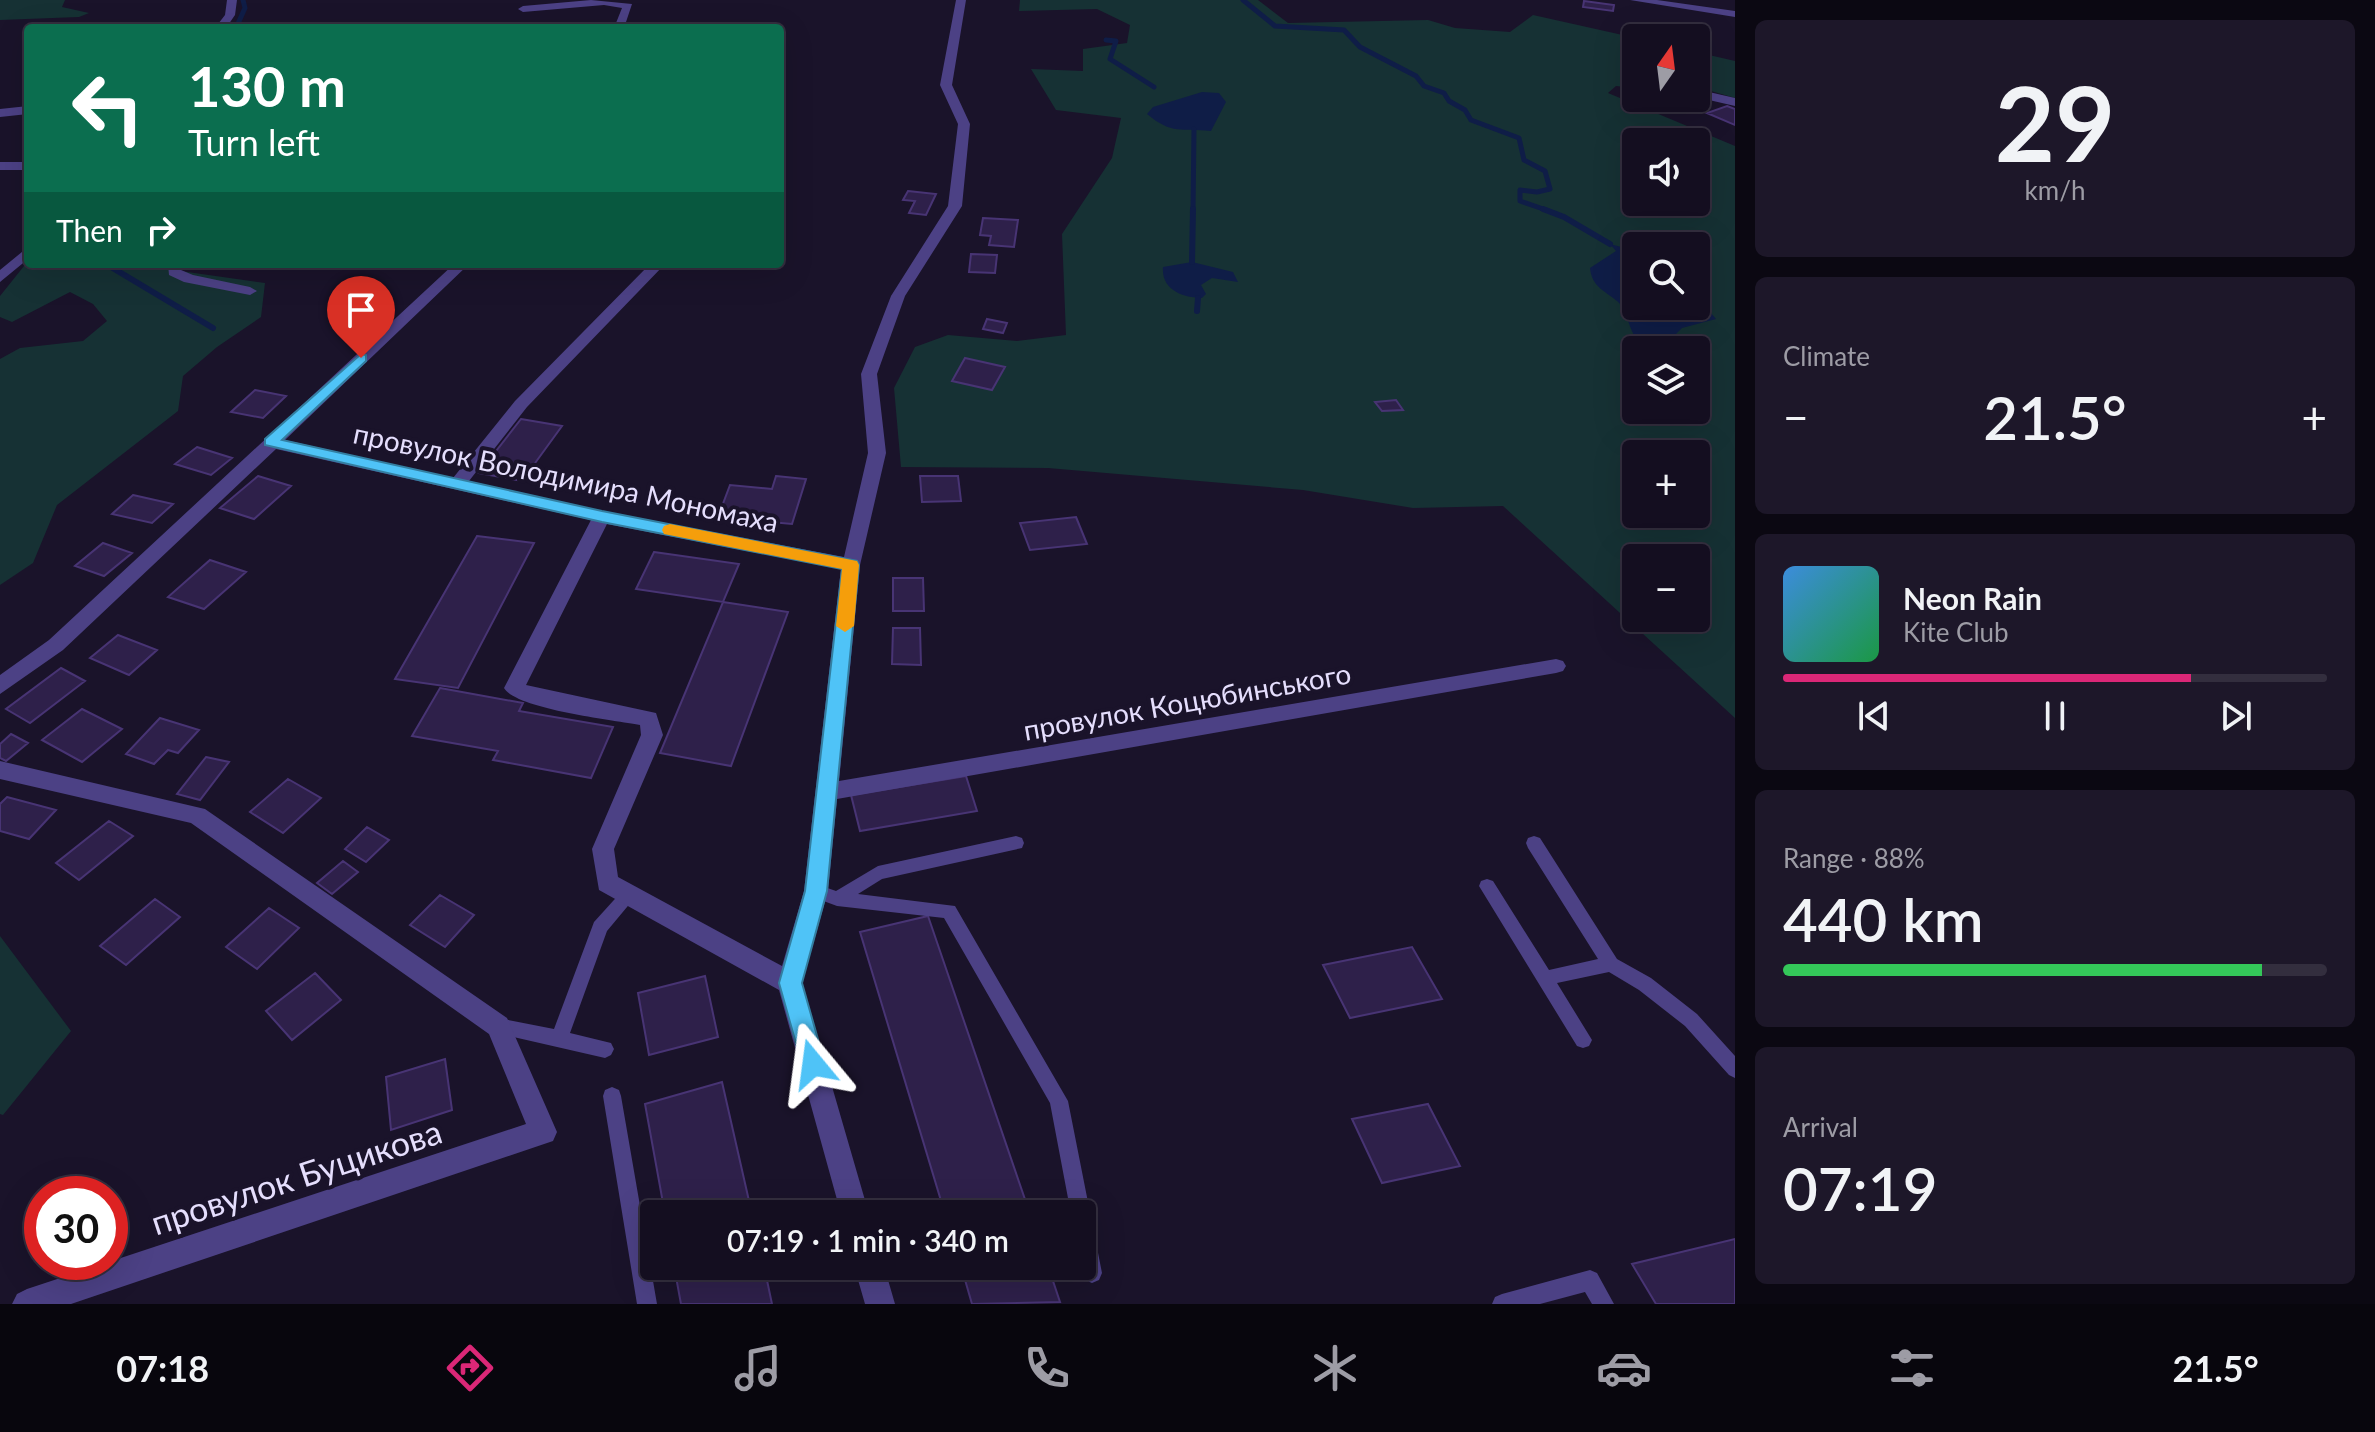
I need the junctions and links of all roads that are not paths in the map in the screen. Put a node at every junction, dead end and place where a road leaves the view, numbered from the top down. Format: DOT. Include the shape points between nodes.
graph roads {
  1 [pos="232,0"];
  2 [pos="961,0"];
  3 [pos="1635,0"];
  4 [pos="523,9"];
  5 [pos="1735,14"];
  6 [pos="223,24"];
  7 [pos="621,24"];
  8 [pos="1710,94"];
  9 [pos="1735,102"];
  10 [pos="24,110"];
  11 [pos="0,113"];
  12 [pos="0,166"];
  13 [pos="24,166"];
  14 [pos="24,255"];
  15 [pos="174,268"];
  16 [pos="458,268"];
  17 [pos="654,268"];
  18 [pos="0,278"];
  19 [pos="250,291"];
  20 [pos="270,442"];
  21 [pos="457,485"];
  22 [pos="602,517"];
  23 [pos="851,565"];
  24 [pos="1556,666"];
  25 [pos="0,686"];
  26 [pos="0,770"];
  27 [pos="828,792"];
  28 [pos="1016,843"];
  29 [pos="1534,843"];
  30 [pos="1487,886"];
  31 [pos="816,891"];
  32 [pos="629,895"];
  33 [pos="837,899"];
  34 [pos="1611,964"];
  35 [pos="1546,978"];
  36 [pos="790,983"];
  37 [pos="498,1026"];
  38 [pos="559,1039"];
  39 [pos="1583,1040"];
  40 [pos="605,1049"];
  41 [pos="1735,1069"];
  42 [pos="612,1096"];
  43 [pos="851,1200"];
  44 [pos="1078,1200"];
  45 [pos="873,1280"];
  46 [pos="27,1304"];
  47 [pos="647,1304"];
  48 [pos="880,1304"];
  49 [pos="1502,1304"];
  50 [pos="1604,1304"];
  1 -- 6 [label="street"];
  2 -- 23 [label="street" via="946,85 964,124 955,206 898,296 869,374 877,453"];
  3 -- 5 [label="street"];
  4 -- 7 [label="street" via="604,2 628,6"];
  8 -- 9 [label="street"];
  10 -- 11 [label="street"];
  12 -- 13 [label="street"];
  14 -- 18 [label="street"];
  15 -- 19 [label="street" via="189,279"];
  16 -- 20 [label="street"];
  17 -- 21 [label="street" via="521,404"];
  20 -- 21 [label="street, провулок Володимира Мономаха"];
  20 -- 25 [label="street" via="56,645"];
  21 -- 22 [label="street, провулок Володимира Мономаха"];
  22 -- 23 [label="street, провулок Володимира Мономаха"];
  22 -- 32 [label="street" via="514,688 649,719 652,735 603,849 607,883"];
  23 -- 27 [label="street"];
  24 -- 27 [label="street, провулок Коцюбинського"];
  26 -- 37 [label="street" via="197,815"];
  27 -- 31 [label="street"];
  28 -- 33 [label="lane" via="878,873"];
  29 -- 34 [label="lane"];
  30 -- 35 [label="lane"];
  31 -- 33 [label="lane"];
  31 -- 36 [label="street"];
  32 -- 36 [label="street"];
  32 -- 38 [label="lane" via="600,927"];
  33 -- 44 [label="lane" via="949,911 1059,1101"];
  34 -- 35 [label="lane"];
  34 -- 41 [label="lane" via="1691,1020"];
  35 -- 39 [label="lane"];
  36 -- 43 [label="street"];
  37 -- 38 [label="lane"];
  37 -- 46 [label="street, провулок Буцикова" via="543,1132"];
  38 -- 40 [label="lane"];
  42 -- 47 [label="lane"];
  45 -- 48 [label="street"];
  49 -- 50 [label="lane" via="1590,1280"];
}
